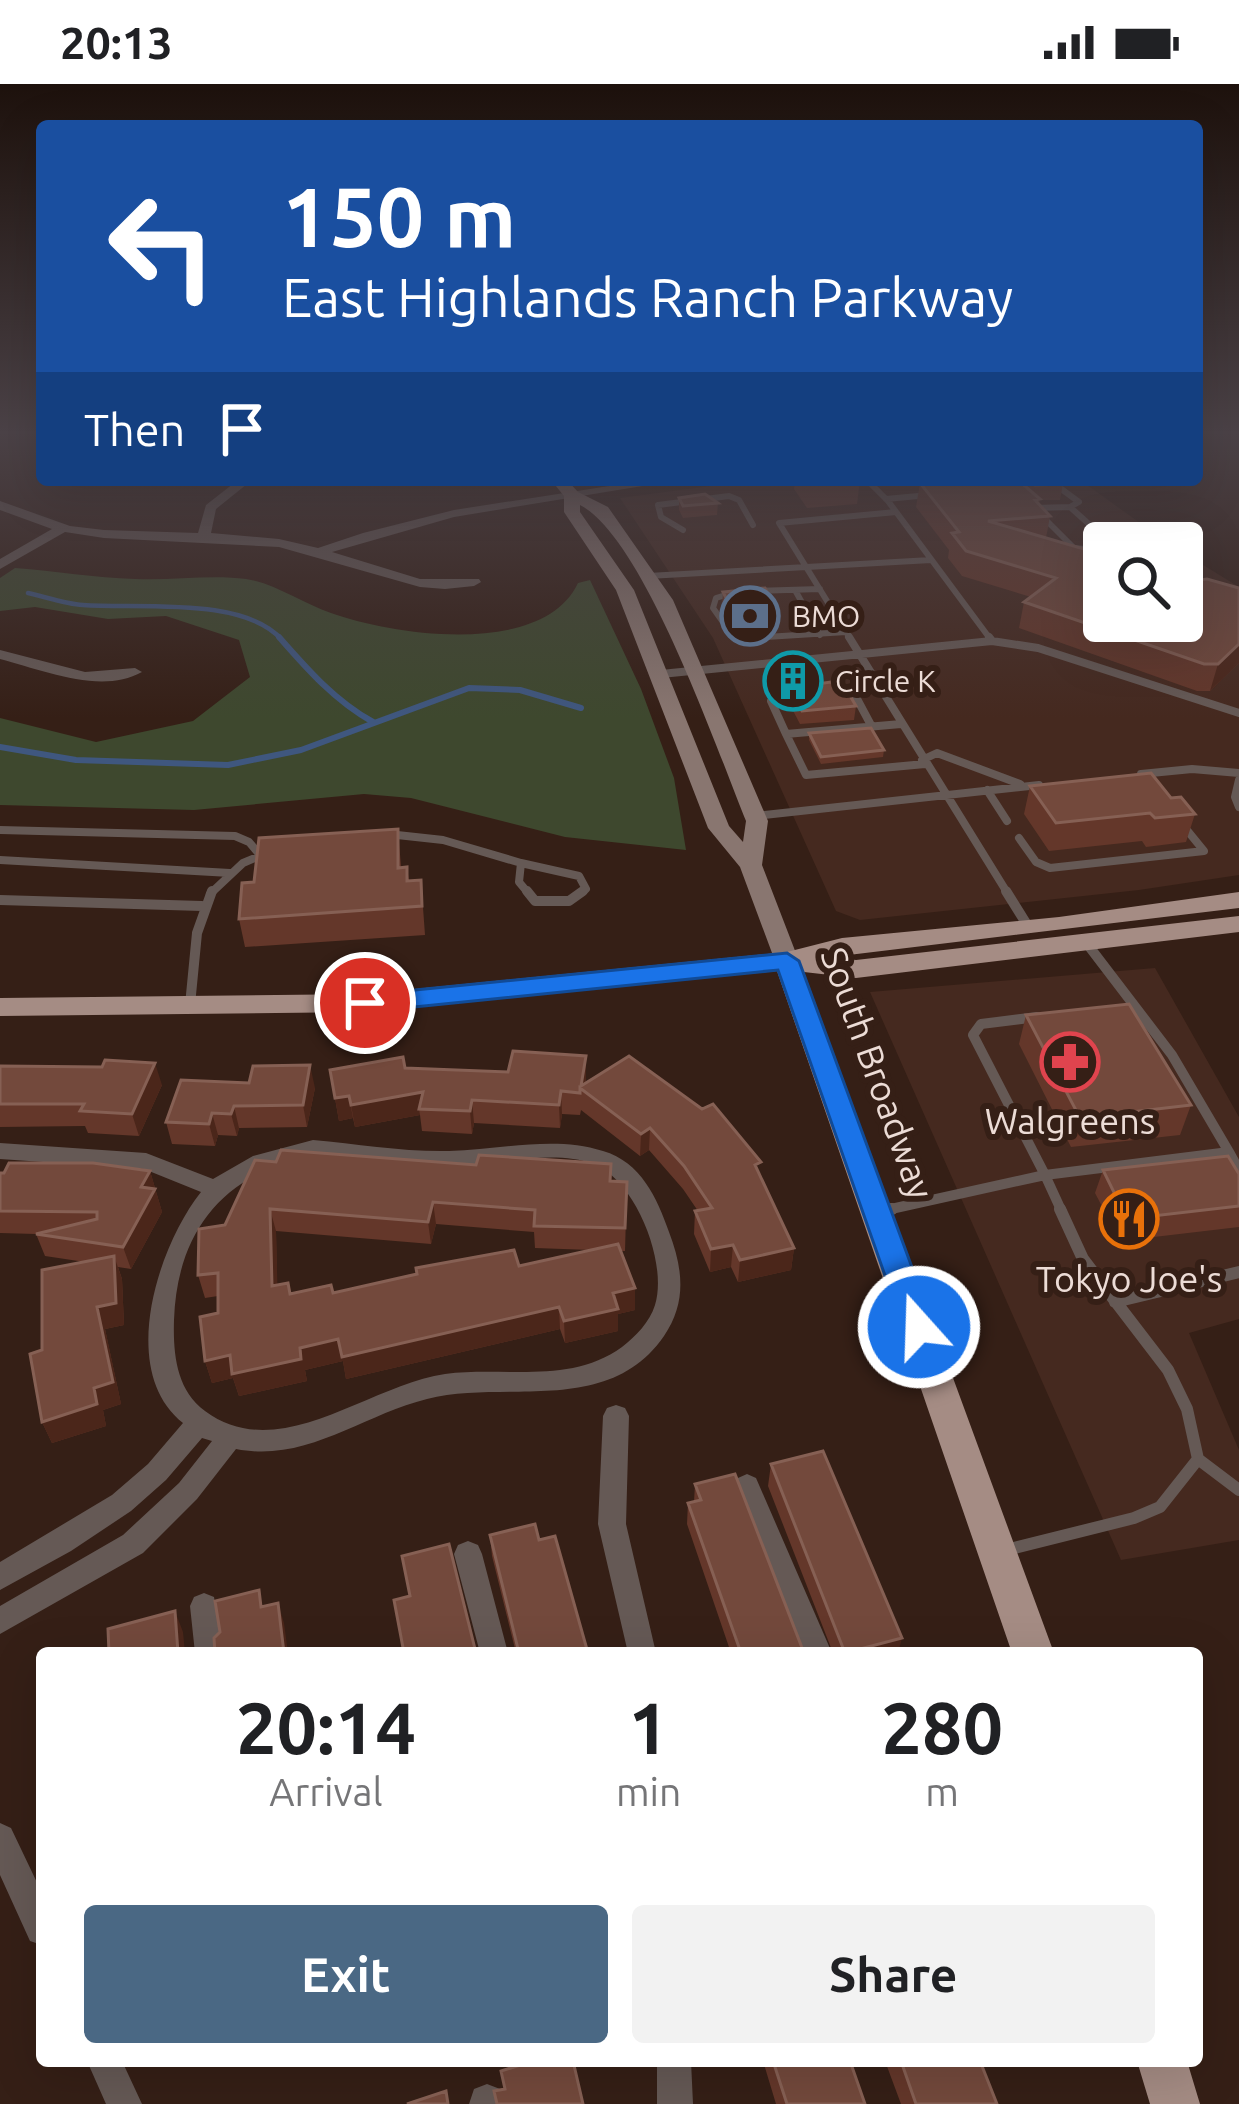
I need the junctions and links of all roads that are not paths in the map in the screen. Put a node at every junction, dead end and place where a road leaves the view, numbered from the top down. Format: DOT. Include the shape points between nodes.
graph roads {
  1 [pos="60,529"];
  2 [pos="76,529"];
  3 [pos="205,529"];
  4 [pos="390,529"];
  5 [pos="584,529"];
  6 [pos="615,529"];
  7 [pos="783,529"];
  8 [pos="909,529"];
  9 [pos="1055,529"];
  10 [pos="203,538"];
  11 [pos="1083,549"];
  12 [pos="323,551"];
  13 [pos="932,560"];
  14 [pos="0,565"];
  15 [pos="808,569"];
  16 [pos="648,576"];
  17 [pos="474,582"];
  18 [pos="820,589"];
  19 [pos="795,590"];
  20 [pos="751,592"];
  21 [pos="737,593"];
  22 [pos="846,632"];
  23 [pos="820,635"];
  24 [pos="992,641"];
  25 [pos="0,654"];
  26 [pos="859,655"];
  27 [pos="695,671"];
  28 [pos="135,672"];
  29 [pos="661,674"];
  30 [pos="831,687"];
  31 [pos="808,689"];
  32 [pos="1239,713"];
  33 [pos="901,724"];
  34 [pos="872,727"];
  35 [pos="786,734"];
  36 [pos="923,762"];
  37 [pos="1142,774"];
  38 [pos="1123,776"];
  39 [pos="1239,777"];
  40 [pos="1047,784"];
  41 [pos="1028,786"];
  42 [pos="988,790"];
  43 [pos="1155,790"];
  44 [pos="944,795"];
  45 [pos="1239,807"];
  46 [pos="755,816"];
  47 [pos="1179,820"];
  48 [pos="1007,821"];
  49 [pos="0,830"];
  50 [pos="375,834"];
  51 [pos="1018,838"];
  52 [pos="281,848"];
  53 [pos="260,855"];
  54 [pos="0,860"];
  55 [pos="521,862"];
  56 [pos="751,865"];
  57 [pos="230,873"];
  58 [pos="0,900"];
  59 [pos="1239,900"];
  60 [pos="202,906"];
  61 [pos="1239,924"];
  62 [pos="1029,928"];
  63 [pos="1088,945"];
  64 [pos="787,961"];
  65 [pos="190,1005"];
  66 [pos="1136,1006"];
  67 [pos="0,1007"];
  68 [pos="1114,1009"];
  69 [pos="1047,1016"];
  70 [pos="0,1151"];
  71 [pos="1229,1152"];
  72 [pos="1239,1170"];
  73 [pos="1045,1175"];
  74 [pos="215,1189"];
  75 [pos="877,1213"];
  76 [pos="1239,1272"];
  77 [pos="1115,1302"];
  78 [pos="616,1416"];
  79 [pos="201,1424"];
  80 [pos="231,1436"];
  81 [pos="1198,1459"];
  82 [pos="747,1486"];
  83 [pos="1239,1490"];
  84 [pos="999,1552"];
  85 [pos="468,1554"];
  86 [pos="0,1577"];
  87 [pos="204,1606"];
  88 [pos="0,1621"];
  89 [pos="208,1647"];
  90 [pos="492,1647"];
  91 [pos="641,1647"];
  92 [pos="815,1647"];
  93 [pos="1031,1647"];
  94 [pos="0,1839"];
  95 [pos="36,1916"];
  96 [pos="107,2067"];
  97 [pos="674,2067"];
  98 [pos="1164,2067"];
  99 [pos="124,2104"];
  100 [pos="674,2104"];
  101 [pos="1175,2104"];
  1 -- 14 [label="street"];
  2 -- 10 [label="street" via="132,540"];
  3 -- 10 [label="street"];
  4 -- 12 [label="street"];
  5 -- 29 [label="main road, South Broadway" via="625,590"];
  6 -- 16 [label="main road, South Broadway"];
  7 -- 15 [label="lane"];
  8 -- 13 [label="lane"];
  9 -- 11 [label="lane"];
  10 -- 12 [label="street"];
  12 -- 17 [label="street" via="400,583"];
  13 -- 15 [label="lane"];
  13 -- 24 [label="lane"];
  15 -- 16 [label="lane"];
  15 -- 18 [label="lane"];
  16 -- 27 [label="main road, South Broadway"];
  18 -- 19 [label="lane"];
  18 -- 22 [label="lane"];
  19 -- 20 [label="lane"];
  19 -- 23 [label="lane"];
  21 -- 23 [label="lane" via="716,598 713,608 735,639"];
  22 -- 23 [label="lane"];
  22 -- 26 [label="lane"];
  24 -- 26 [label="lane"];
  24 -- 32 [label="lane" via="1038,648"];
  25 -- 28 [label="street" via="85,676"];
  26 -- 27 [label="lane"];
  26 -- 33 [label="lane"];
  27 -- 29 [label="lane"];
  27 -- 46 [label="main road, South Broadway"];
  29 -- 56 [label="main road, South Broadway" via="719,828"];
  30 -- 34 [label="lane" via="856,697"];
  31 -- 35 [label="lane" via="771,701"];
  33 -- 34 [label="lane"];
  33 -- 36 [label="lane"];
  34 -- 35 [label="lane"];
  35 -- 36 [label="lane" via="806,775"];
  36 -- 41 [label="lane" via="938,753"];
  36 -- 44 [label="lane"];
  37 -- 38 [label="lane"];
  37 -- 39 [label="lane" via="1192,769"];
  37 -- 43 [label="lane"];
  39 -- 45 [label="lane"];
  40 -- 41 [label="lane"];
  41 -- 42 [label="lane"];
  42 -- 44 [label="lane"];
  42 -- 48 [label="lane"];
  44 -- 46 [label="lane"];
  44 -- 62 [label="lane"];
  46 -- 56 [label="main road, South Broadway"];
  47 -- 51 [label="lane" via="1204,851 1058,868 1036,862"];
  49 -- 53 [label="lane" via="235,836"];
  50 -- 55 [label="lane" via="446,838"];
  52 -- 53 [label="lane"];
  53 -- 57 [label="lane"];
  54 -- 57 [label="lane"];
  55 -- 55 [label="lane" via="572,871 586,889 569,901 535,901 519,882"];
  56 -- 64 [label="main road, South Broadway"];
  57 -- 60 [label="lane"];
  58 -- 60 [label="lane"];
  59 -- 62 [label="main road"];
  60 -- 65 [label="lane"];
  61 -- 63 [label="main road"];
  62 -- 64 [label="main road" via="842,946"];
  63 -- 64 [label="main road" via="856,970"];
  63 -- 66 [label="lane"];
  64 -- 65 [label="main road" via="365,1003"];
  64 -- 75 [label="main road, South Broadway"];
  65 -- 67 [label="main road"];
  66 -- 68 [label="lane"];
  66 -- 71 [label="lane"];
  69 -- 73 [label="lane" via="981,1024 973,1035"];
  70 -- 74 [label="street" via="146,1161"];
  71 -- 72 [label="lane"];
  71 -- 73 [label="lane"];
  73 -- 75 [label="lane"];
  73 -- 77 [label="lane" via="1084,1259"];
  74 -- 79 [label="street" via="161,1292 172,1396"];
  74 -- 80 [label="street" via="255,1163 313,1148 451,1159 558,1148 601,1158 650,1201 669,1270 670,1301 645,1343 595,1374 423,1388 330,1429 288,1439"];
  75 -- 84 [label="main road, South Broadway"];
  76 -- 77 [label="lane"];
  77 -- 81 [label="lane" via="1168,1370"];
  78 -- 91 [label="street" via="613,1524"];
  79 -- 80 [label="street"];
  79 -- 86 [label="street" via="99,1519"];
  80 -- 88 [label="street" via="133,1544"];
  81 -- 83 [label="lane"];
  81 -- 84 [label="lane" via="1160,1507"];
  82 -- 92 [label="street"];
  84 -- 93 [label="main road, South Broadway"];
  85 -- 90 [label="street"];
  87 -- 89 [label="street"];
  94 -- 95 [label="street"];
  96 -- 99 [label="street"];
  97 -- 100 [label="street"];
  98 -- 101 [label="main road"];
}
